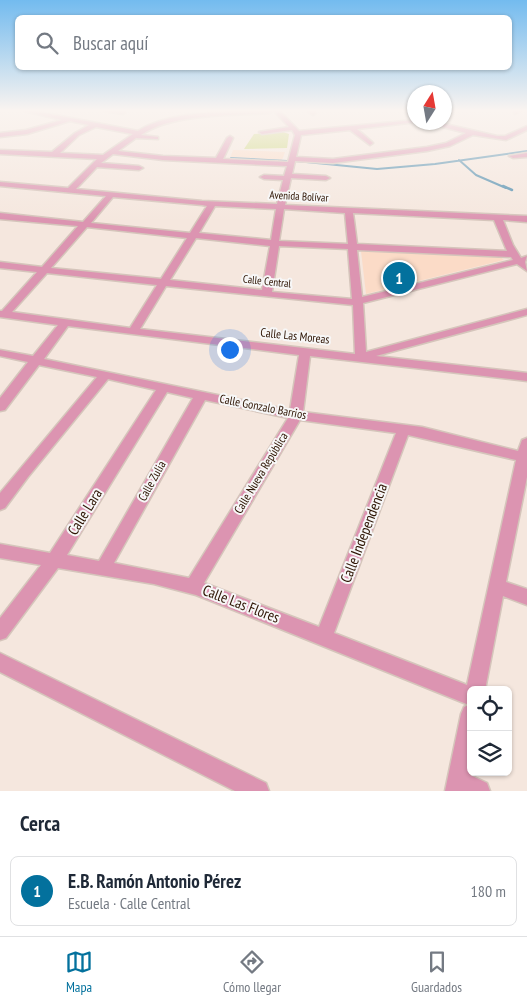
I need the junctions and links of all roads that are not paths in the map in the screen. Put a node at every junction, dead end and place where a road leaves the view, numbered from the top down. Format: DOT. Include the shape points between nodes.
graph roads {
  1 [pos="61,148"];
  2 [pos="118,148"];
  3 [pos="225,148"];
  4 [pos="293,148"];
  5 [pos="433,148"];
  6 [pos="0,152"];
  7 [pos="112,152"];
  8 [pos="53,155"];
  9 [pos="513,156"];
  10 [pos="527,156"];
  11 [pos="104,158"];
  12 [pos="199,160"];
  13 [pos="219,160"];
  14 [pos="291,161"];
  15 [pos="95,165"];
  16 [pos="140,168"];
  17 [pos="193,169"];
  18 [pos="264,177"];
  19 [pos="287,177"];
  20 [pos="326,178"];
  21 [pos="143,186"];
  22 [pos="1,187"];
  23 [pos="70,191"];
  24 [pos="112,195"];
  25 [pos="135,197"];
  26 [pos="213,203"];
  27 [pos="280,207"];
  28 [pos="349,210"];
  29 [pos="0,216"];
  30 [pos="496,217"];
  31 [pos="527,219"];
  32 [pos="84,224"];
  33 [pos="194,236"];
  34 [pos="276,243"];
  35 [pos="352,246"];
  36 [pos="520,258"];
  37 [pos="0,265"];
  38 [pos="527,268"];
  39 [pos="44,270"];
  40 [pos="165,282"];
  41 [pos="268,294"];
  42 [pos="358,302"];
  43 [pos="527,312"];
  44 [pos="2,314"];
  45 [pos="65,323"];
  46 [pos="133,332"];
  47 [pos="305,351"];
  48 [pos="0,353"];
  49 [pos="361,358"];
  50 [pos="36,360"];
  51 [pos="105,375"];
  52 [pos="527,377"];
  53 [pos="164,387"];
  54 [pos="201,395"];
  55 [pos="0,407"];
  56 [pos="296,415"];
  57 [pos="404,429"];
  58 [pos="526,453"];
  59 [pos="0,504"];
  60 [pos="0,551"];
  61 [pos="53,560"];
  62 [pos="103,568"];
  63 [pos="193,586"];
  64 [pos="496,586"];
  65 [pos="527,597"];
  66 [pos="0,632"];
  67 [pos="324,637"];
  68 [pos="0,662"];
  69 [pos="477,686"];
  70 [pos="467,694"];
  71 [pos="468,731"];
  72 [pos="457,786"];
  73 [pos="257,791"];
  74 [pos="479,791"];
  1 -- 8 [label="street"];
  2 -- 7 [label="street"];
  3 -- 13 [label="street"];
  4 -- 14 [label="street"];
  5 -- 14 [label="street" via="327,161"];
  6 -- 8 [label="street"];
  7 -- 11 [label="street"];
  7 -- 12 [label="street"];
  8 -- 11 [label="street"];
  9 -- 10 [label="street"];
  11 -- 15 [label="street"];
  12 -- 13 [label="street"];
  12 -- 17 [label="street"];
  13 -- 14 [label="street"];
  14 -- 19 [label="street"];
  15 -- 16 [label="street"];
  15 -- 23 [label="street"];
  18 -- 19 [label="street"];
  19 -- 20 [label="street"];
  19 -- 27 [label="street"];
  21 -- 25 [label="street"];
  22 -- 23 [label="street, Avenida Bolívar"];
  23 -- 24 [label="street, Avenida Bolívar"];
  24 -- 25 [label="street, Avenida Bolívar"];
  24 -- 32 [label="street"];
  25 -- 26 [label="street, Avenida Bolívar"];
  26 -- 27 [label="street, Avenida Bolívar" via="240,201"];
  26 -- 33 [label="street"];
  27 -- 28 [label="street, Avenida Bolívar"];
  27 -- 34 [label="street"];
  28 -- 30 [label="street, Avenida Bolívar"];
  28 -- 35 [label="street"];
  29 -- 32 [label="street"];
  30 -- 31 [label="street, Avenida Bolívar"];
  30 -- 36 [label="street"];
  32 -- 33 [label="street"];
  32 -- 39 [label="street"];
  33 -- 34 [label="street"];
  33 -- 40 [label="street"];
  34 -- 35 [label="street"];
  34 -- 41 [label="street"];
  35 -- 36 [label="street"];
  35 -- 42 [label="street"];
  36 -- 38 [label="street"];
  36 -- 42 [label="street, Calle Central"];
  37 -- 39 [label="street, Calle Central"];
  39 -- 40 [label="street, Calle Central"];
  39 -- 44 [label="street"];
  40 -- 41 [label="street, Calle Central"];
  40 -- 46 [label="street"];
  41 -- 42 [label="street, Calle Central"];
  42 -- 49 [label="street"];
  43 -- 49 [label="street"];
  44 -- 45 [label="street, Calle Las Moreas"];
  45 -- 46 [label="street, Calle Las Moreas"];
  45 -- 50 [label="street"];
  46 -- 47 [label="street, Calle Las Moreas"];
  47 -- 49 [label="street, Calle Las Moreas"];
  47 -- 56 [label="street, Calle Nueva República"];
  48 -- 50 [label="street, Calle Gonzalo Barrios"];
  49 -- 52 [label="street, Calle Las Moreas"];
  50 -- 51 [label="street, Calle Gonzalo Barrios"];
  50 -- 55 [label="street"];
  51 -- 53 [label="street, Calle Gonzalo Barrios"];
  51 -- 59 [label="street"];
  53 -- 54 [label="street, Calle Gonzalo Barrios"];
  53 -- 61 [label="street, Calle Lara"];
  54 -- 56 [label="street, Calle Gonzalo Barrios"];
  54 -- 62 [label="street, Calle Zulia"];
  56 -- 57 [label="street, Calle Gonzalo Barrios"];
  56 -- 63 [label="street, Calle Nueva República"];
  57 -- 58 [label="street, Calle Gonzalo Barrios"];
  57 -- 67 [label="street, Calle Independencia"];
  58 -- 64 [label="street"];
  60 -- 61 [label="street, Calle Las Flores"];
  61 -- 62 [label="street, Calle Las Flores"];
  61 -- 66 [label="street, Calle Lara"];
  62 -- 63 [label="street, Calle Las Flores"];
  63 -- 67 [label="street, Calle Las Flores"];
  64 -- 65 [label="street"];
  64 -- 69 [label="street"];
  67 -- 70 [label="street, Calle Las Flores"];
  68 -- 73 [label="street"];
  71 -- 72 [label="street"];
  72 -- 74 [label="street"];
}
